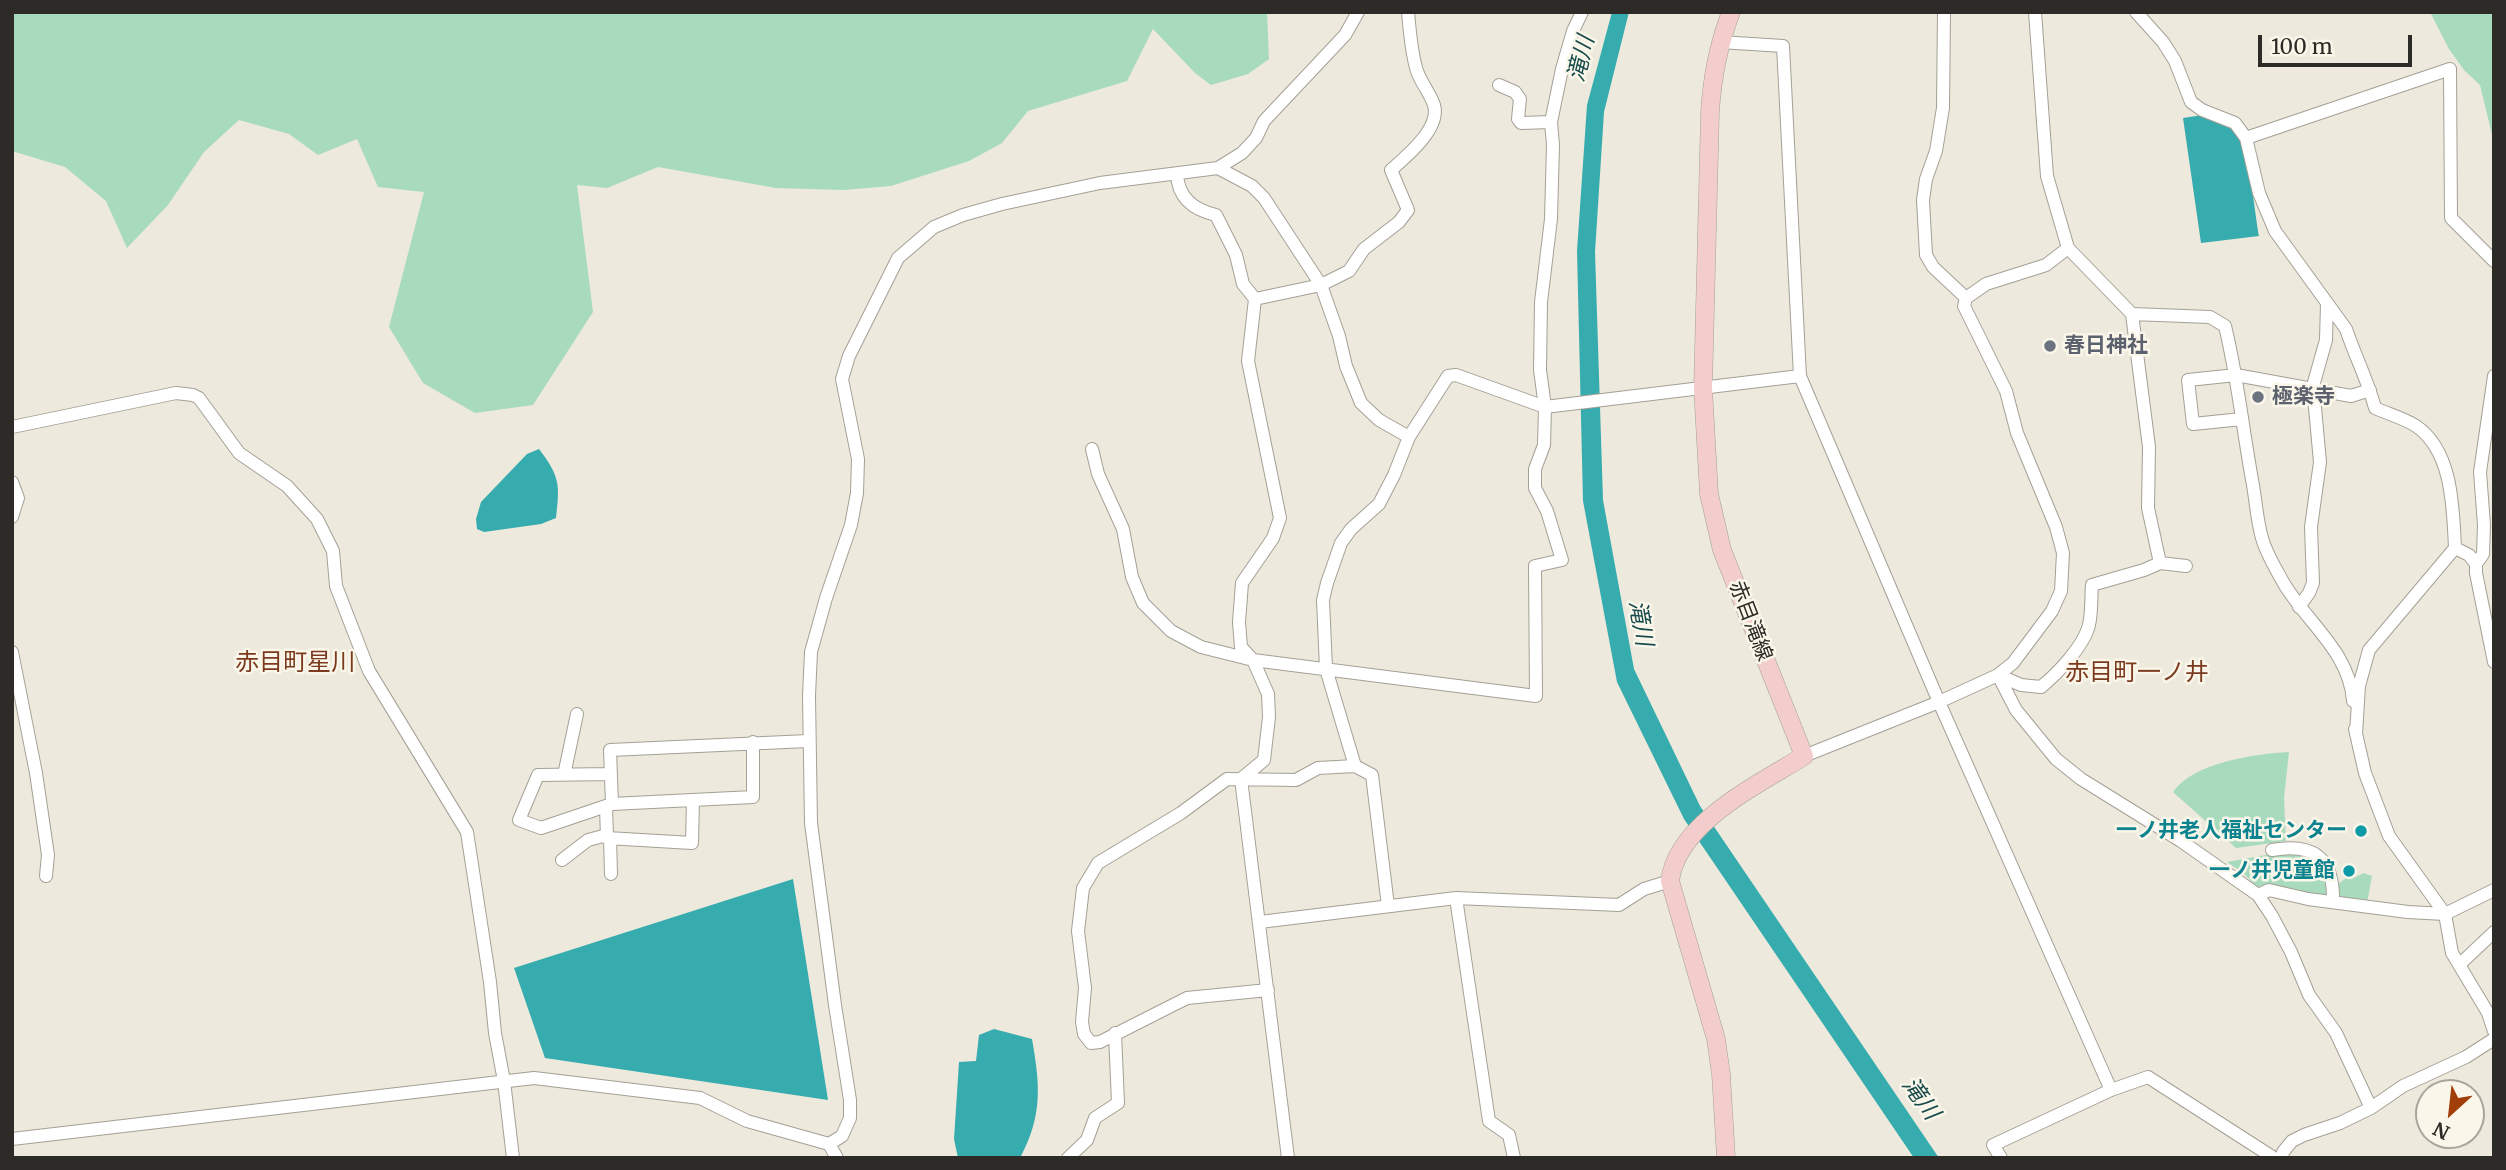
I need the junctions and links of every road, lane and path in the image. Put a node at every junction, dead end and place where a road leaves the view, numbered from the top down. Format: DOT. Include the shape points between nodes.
graph roads {
  1 [pos="1358,12"];
  2 [pos="1408,12"];
  3 [pos="1582,12"];
  4 [pos="1731,12"];
  5 [pos="1944,12"];
  6 [pos="2035,12"];
  7 [pos="2136,12"];
  8 [pos="1720,42"];
  9 [pos="1499,85"];
  10 [pos="1551,122"];
  11 [pos="2246,138"];
  12 [pos="1218,168"];
  13 [pos="1177,174"];
  14 [pos="2068,248"];
  15 [pos="2494,261"];
  16 [pos="1321,285"];
  17 [pos="1966,298"];
  18 [pos="1255,299"];
  19 [pos="2327,304"];
  20 [pos="2132,313"];
  21 [pos="2236,375"];
  22 [pos="1800,376"];
  23 [pos="2494,376"];
  24 [pos="1703,388"];
  25 [pos="2314,389"];
  26 [pos="2370,390"];
  27 [pos="1545,407"];
  28 [pos="2242,419"];
  29 [pos="12,427"];
  30 [pos="1409,437"];
  31 [pos="1093,449"];
  32 [pos="12,482"];
  33 [pos="12,517"];
  34 [pos="2484,525"];
  35 [pos="2494,537"];
  36 [pos="2455,548"];
  37 [pos="2160,563"];
  38 [pos="2476,564"];
  39 [pos="2186,566"];
  40 [pos="2300,607"];
  41 [pos="12,652"];
  42 [pos="1253,660"];
  43 [pos="2494,662"];
  44 [pos="1326,669"];
  45 [pos="1998,675"];
  46 [pos="1939,702"];
  47 [pos="577,714"];
  48 [pos="2356,734"];
  49 [pos="808,741"];
  50 [pos="753,742"];
  51 [pos="1804,756"];
  52 [pos="1355,766"];
  53 [pos="611,774"];
  54 [pos="565,775"];
  55 [pos="1241,779"];
  56 [pos="693,800"];
  57 [pos="609,805"];
  58 [pos="608,837"];
  59 [pos="2272,850"];
  60 [pos="562,860"];
  61 [pos="611,874"];
  62 [pos="46,876"];
  63 [pos="1670,881"];
  64 [pos="2494,890"];
  65 [pos="2258,895"];
  66 [pos="1456,898"];
  67 [pos="2333,901"];
  68 [pos="1388,906"];
  69 [pos="2445,914"];
  70 [pos="1260,922"];
  71 [pos="2494,932"];
  72 [pos="2459,965"];
  73 [pos="1268,990"];
  74 [pos="2493,1030"];
  75 [pos="1115,1033"];
  76 [pos="504,1081"];
  77 [pos="2111,1090"];
  78 [pos="2371,1108"];
  79 [pos="12,1139"];
  80 [pos="829,1144"];
  81 [pos="513,1158"];
  82 [pos="837,1158"];
  83 [pos="1068,1158"];
  84 [pos="1289,1158"];
  85 [pos="1514,1158"];
  86 [pos="1726,1158"];
  87 [pos="2001,1158"];
  88 [pos="2274,1158"];
  89 [pos="2282,1158"];
  1 -- 12 [label="street" via="1345,35 1264,121 1256,138"];
  2 -- 16 [label="street" via="1418,73 1436,110 1415,149 1391,170 1408,210 1364,249 1349,271"];
  3 -- 10 [label="street" via="1562,69"];
  4 -- 8 [label="main road, 赤目滝線"];
  5 -- 17 [label="street" via="1944,108 1924,190 1926,255"];
  6 -- 14 [label="street" via="2047,176"];
  7 -- 11 [label="street" via="2175,61 2191,102 2235,123"];
  8 -- 22 [label="street" via="1783,46"];
  8 -- 24 [label="main road, 赤目滝線" via="1712,76"];
  9 -- 10 [label="street" via="1520,99 1521,123"];
  10 -- 27 [label="street" via="1551,219 1541,302 1540,370"];
  11 -- 15 [label="street" via="2450,69 2451,218"];
  11 -- 19 [label="street" via="2259,193 2275,231"];
  12 -- 13 [label="street"];
  12 -- 16 [label="street" via="1264,198"];
  13 -- 18 [label="street" via="1178,187 1196,210 1216,215 1236,255 1243,284"];
  13 -- 49 [label="street" via="1100,183 962,215 934,227 898,258 842,379 858,459 857,493 811,652"];
  14 -- 17 [label="street" via="2046,265 1986,284"];
  14 -- 20 [label="street"];
  16 -- 18 [label="street"];
  16 -- 30 [label="street" via="1361,404"];
  17 -- 45 [label="street" via="1964,306 2006,391 2017,433 2063,553 2062,591 2052,611 2013,663"];
  18 -- 42 [label="street" via="1248,361 1280,518 1273,538 1242,583 1241,647"];
  19 -- 25 [label="street" via="2326,340"];
  19 -- 26 [label="street" via="2346,329"];
  20 -- 21 [label="street" via="2219,321 2225,326"];
  20 -- 37 [label="street" via="2149,447 2148,508"];
  21 -- 25 [label="street"];
  21 -- 28 [label="street"];
  21 -- 28 [label="street" via="2188,380 2193,424"];
  22 -- 24 [label="street"];
  22 -- 46 [label="street"];
  23 -- 34 [label="street" via="2480,472"];
  24 -- 27 [label="street"];
  24 -- 51 [label="main road, 赤目滝線" via="1709,494 1723,550"];
  25 -- 26 [label="street" via="2351,396"];
  25 -- 40 [label="street" via="2320,462 2311,527 2312,583"];
  26 -- 36 [label="street" via="2375,408 2416,426 2440,456 2446,471"];
  27 -- 30 [label="street" via="1448,376"];
  27 -- 44 [label="street" via="1544,445 1535,469 1535,488 1562,560 1535,566 1536,696"];
  28 -- 40 [label="street" via="2262,540"];
  29 -- 76 [label="street" via="176,393 193,395 239,453 286,486 317,519 332,551 336,586 369,671 467,832"];
  30 -- 44 [label="street" via="1379,504 1341,543 1323,600"];
  31 -- 42 [label="street" via="1098,474 1123,529 1132,577 1143,603 1171,631 1201,647"];
  32 -- 33 [label="street" via="18,498"];
  34 -- 35 [label="street"];
  34 -- 38 [label="street" via="2483,554"];
  36 -- 38 [label="street"];
  36 -- 48 [label="street" via="2369,650 2359,686"];
  37 -- 39 [label="street"];
  37 -- 45 [label="street" via="2092,584 2089,627 2074,652 2041,687"];
  38 -- 43 [label="street"];
  40 -- 48 [label="street" via="2339,657 2353,694"];
  41 -- 62 [label="street" via="36,773 48,855"];
  42 -- 44 [label="street"];
  42 -- 55 [label="street" via="1268,694 1269,717 1264,760"];
  44 -- 52 [label="street"];
  45 -- 46 [label="street"];
  45 -- 65 [label="street" via="2016,710 2056,759"];
  46 -- 51 [label="street"];
  46 -- 77 [label="street"];
  47 -- 54 [label="street"];
  48 -- 69 [label="street" via="2389,836"];
  49 -- 50 [label="street"];
  49 -- 80 [label="street" via="813,835 850,1100 850,1118 842,1136"];
  50 -- 53 [label="street" via="610,750"];
  50 -- 56 [label="street" via="753,797"];
  51 -- 63 [label="main road" via="1713,813 1681,851"];
  52 -- 55 [label="street" via="1318,768 1296,780"];
  52 -- 68 [label="street" via="1372,775"];
  53 -- 54 [label="street"];
  53 -- 57 [label="street"];
  54 -- 57 [label="street" via="538,775 519,820 541,828"];
  55 -- 70 [label="street"];
  55 -- 75 [label="street" via="1227,779 1098,863 1083,888 1078,931 1085,988 1084,1034 1091,1043"];
  56 -- 57 [label="street"];
  56 -- 58 [label="street" via="692,843"];
  57 -- 58 [label="street"];
  58 -- 60 [label="street" via="588,840"];
  58 -- 61 [label="street"];
  59 -- 67 [label="street" via="2307,850 2325,863"];
  63 -- 66 [label="street" via="1644,888 1619,905"];
  63 -- 86 [label="main road" via="1716,1039"];
  64 -- 69 [label="street"];
  65 -- 67 [label="street" via="2269,890"];
  65 -- 78 [label="street" via="2285,940 2309,995 2336,1033"];
  66 -- 68 [label="street"];
  66 -- 85 [label="street" via="1489,1121 1509,1135"];
  67 -- 69 [label="street"];
  68 -- 70 [label="street"];
  69 -- 72 [label="street" via="2452,953"];
  70 -- 73 [label="street"];
  71 -- 72 [label="street"];
  72 -- 74 [label="street"];
  73 -- 75 [label="street" via="1187,998"];
  73 -- 84 [label="street"];
  74 -- 78 [label="street" via="2466,1057 2403,1086"];
  75 -- 83 [label="street" via="1118,1103 1095,1118 1087,1140"];
  76 -- 79 [label="street"];
  76 -- 80 [label="street" via="534,1078 700,1098 747,1121"];
  76 -- 81 [label="street"];
  77 -- 87 [label="street" via="1993,1145"];
  77 -- 88 [label="street" via="2148,1077"];
  78 -- 89 [label="street" via="2292,1141"];
  80 -- 82 [label="street"];
}
